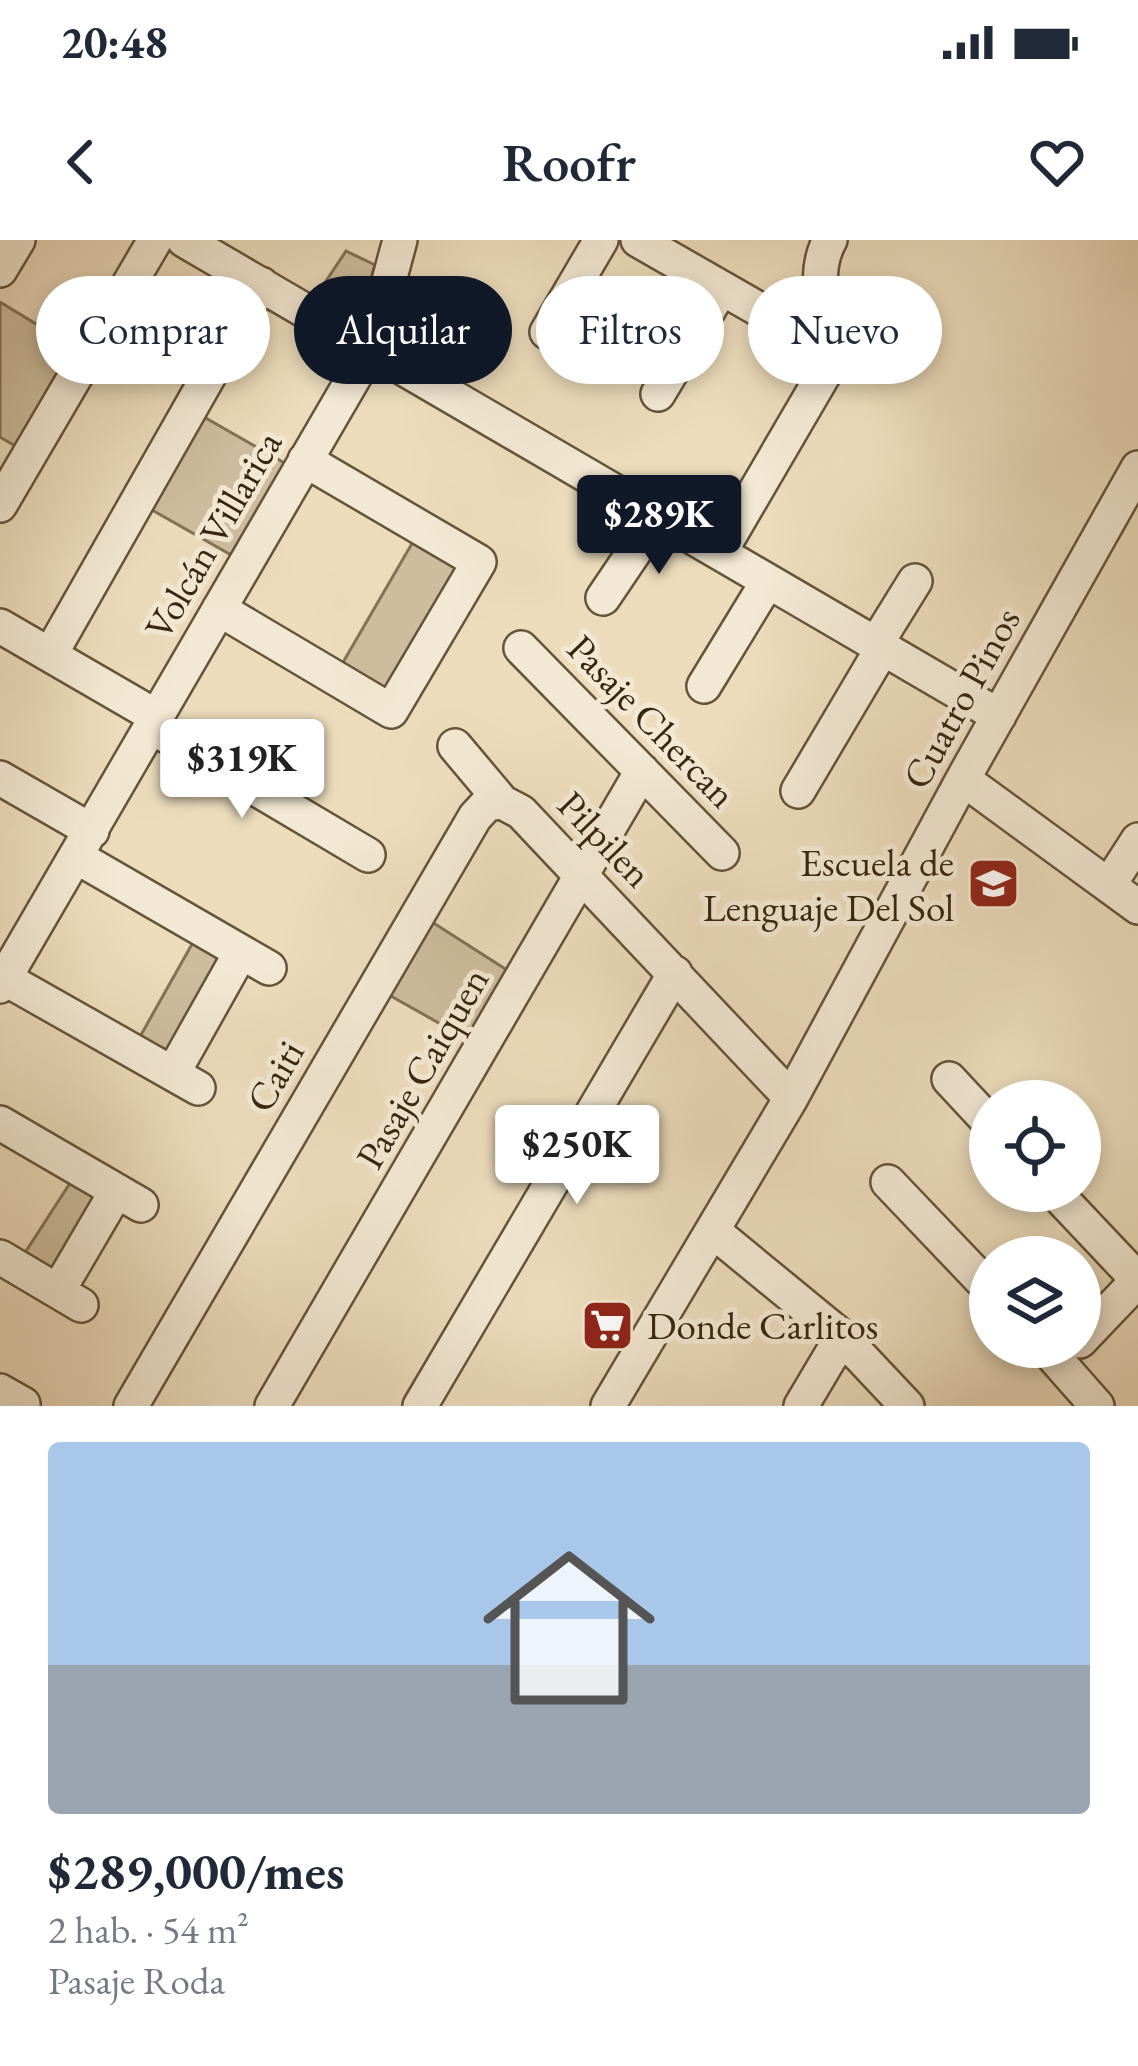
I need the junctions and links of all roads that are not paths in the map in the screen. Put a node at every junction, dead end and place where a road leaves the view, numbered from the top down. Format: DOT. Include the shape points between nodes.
graph roads {
  1 [pos="18,240"];
  2 [pos="154,240"];
  3 [pos="400,240"];
  4 [pos="602,240"];
  5 [pos="638,240"];
  6 [pos="830,240"];
  7 [pos="193,242"];
  8 [pos="0,270"];
  9 [pos="248,276"];
  10 [pos="390,276"];
  11 [pos="581,276"];
  12 [pos="699,276"];
  13 [pos="821,276"];
  14 [pos="204,384"];
  15 [pos="349,384"];
  16 [pos="432,384"];
  17 [pos="664,384"];
  18 [pos="819,384"];
  19 [pos="658,394"];
  20 [pos="12,457"];
  21 [pos="304,460"];
  22 [pos="1138,468"];
  23 [pos="0,505"];
  24 [pos="657,518"];
  25 [pos="720,552"];
  26 [pos="768,581"];
  27 [pos="915,581"];
  28 [pos="603,598"];
  29 [pos="219,609"];
  30 [pos="0,626"];
  31 [pos="879,647"];
  32 [pos="521,648"];
  33 [pos="50,655"];
  34 [pos="704,686"];
  35 [pos="999,716"];
  36 [pos="154,722"];
  37 [pos="454,746"];
  38 [pos="642,771"];
  39 [pos="0,778"];
  40 [pos="963,779"];
  41 [pos="798,791"];
  42 [pos="502,802"];
  43 [pos="1138,840"];
  44 [pos="84,844"];
  45 [pos="722,853"];
  46 [pos="368,855"];
  47 [pos="583,878"];
  48 [pos="1109,885"];
  49 [pos="1138,907"];
  50 [pos="6,965"];
  51 [pos="675,973"];
  52 [pos="949,1079"];
  53 [pos="790,1098"];
  54 [pos="969,1100"];
  55 [pos="0,1123"];
  56 [pos="888,1181"];
  57 [pos="1074,1212"];
  58 [pos="713,1231"];
  59 [pos="0,1257"];
  60 [pos="969,1267"];
  61 [pos="1138,1280"];
  62 [pos="1101,1315"];
  63 [pos="842,1337"];
  64 [pos="1075,1368"];
  65 [pos="131,1406"];
  66 [pos="272,1406"];
  67 [pos="419,1406"];
  68 [pos="608,1406"];
  69 [pos="801,1406"];
  70 [pos="907,1406"];
  71 [pos="1097,1406"];
  1 -- 8 [label="street"];
  2 -- 20 [label="street"];
  3 -- 10 [label="street, Volcán Villarica"];
  4 -- 11 [label="street"];
  5 -- 12 [label="street"];
  6 -- 13 [label="street" via="819,259"];
  7 -- 9 [label="street"];
  14 -- 33 [label="street"];
  15 -- 21 [label="street, Volcán Villarica"];
  16 -- 24 [label="street"];
  17 -- 19 [label="street"];
  18 -- 25 [label="street"];
  20 -- 23 [label="street"];
  21 -- 29 [label="street, Volcán Villarica"];
  21 -- 29 [label="street" via="478,562 391,711"];
  22 -- 35 [label="street, Cuatro Pinos"];
  24 -- 25 [label="street"];
  24 -- 28 [label="street"];
  25 -- 26 [label="street"];
  26 -- 31 [label="street"];
  26 -- 34 [label="street"];
  27 -- 31 [label="street"];
  29 -- 36 [label="street, Volcán Villarica"];
  30 -- 33 [label="street"];
  31 -- 35 [label="street"];
  31 -- 41 [label="street"];
  32 -- 38 [label="street, Pasaje Chercan"];
  33 -- 36 [label="street"];
  35 -- 40 [label="street, Cuatro Pinos"];
  36 -- 44 [label="street, Volcán Villarica"];
  36 -- 46 [label="street"];
  37 -- 42 [label="street, Pilpilen"];
  38 -- 45 [label="street, Pasaje Chercan"];
  38 -- 47 [label="street, Pasaje Caiquen"];
  39 -- 44 [label="street"];
  40 -- 48 [label="street"];
  40 -- 53 [label="street, Cuatro Pinos"];
  42 -- 47 [label="street, Pilpilen"];
  42 -- 65 [label="street, Caiti" via="475,817"];
  43 -- 48 [label="street"];
  44 -- 50 [label="street, Volcán Villarica"];
  44 -- 50 [label="street" via="255,960 186,1081"];
  47 -- 51 [label="street, Pilpilen"];
  47 -- 66 [label="street, Pasaje Caiquen"];
  48 -- 49 [label="street"];
  51 -- 53 [label="street, Pilpilen"];
  51 -- 67 [label="street"];
  52 -- 54 [label="street"];
  53 -- 58 [label="street, Cuatro Pinos"];
  55 -- 59 [label="street" via="129,1199 70,1298"];
  56 -- 60 [label="street"];
  57 -- 61 [label="street"];
  58 -- 63 [label="street"];
  58 -- 68 [label="street, Cuatro Pinos"];
  61 -- 62 [label="street"];
  63 -- 69 [label="street"];
  63 -- 70 [label="street"];
  64 -- 71 [label="street"];
}
